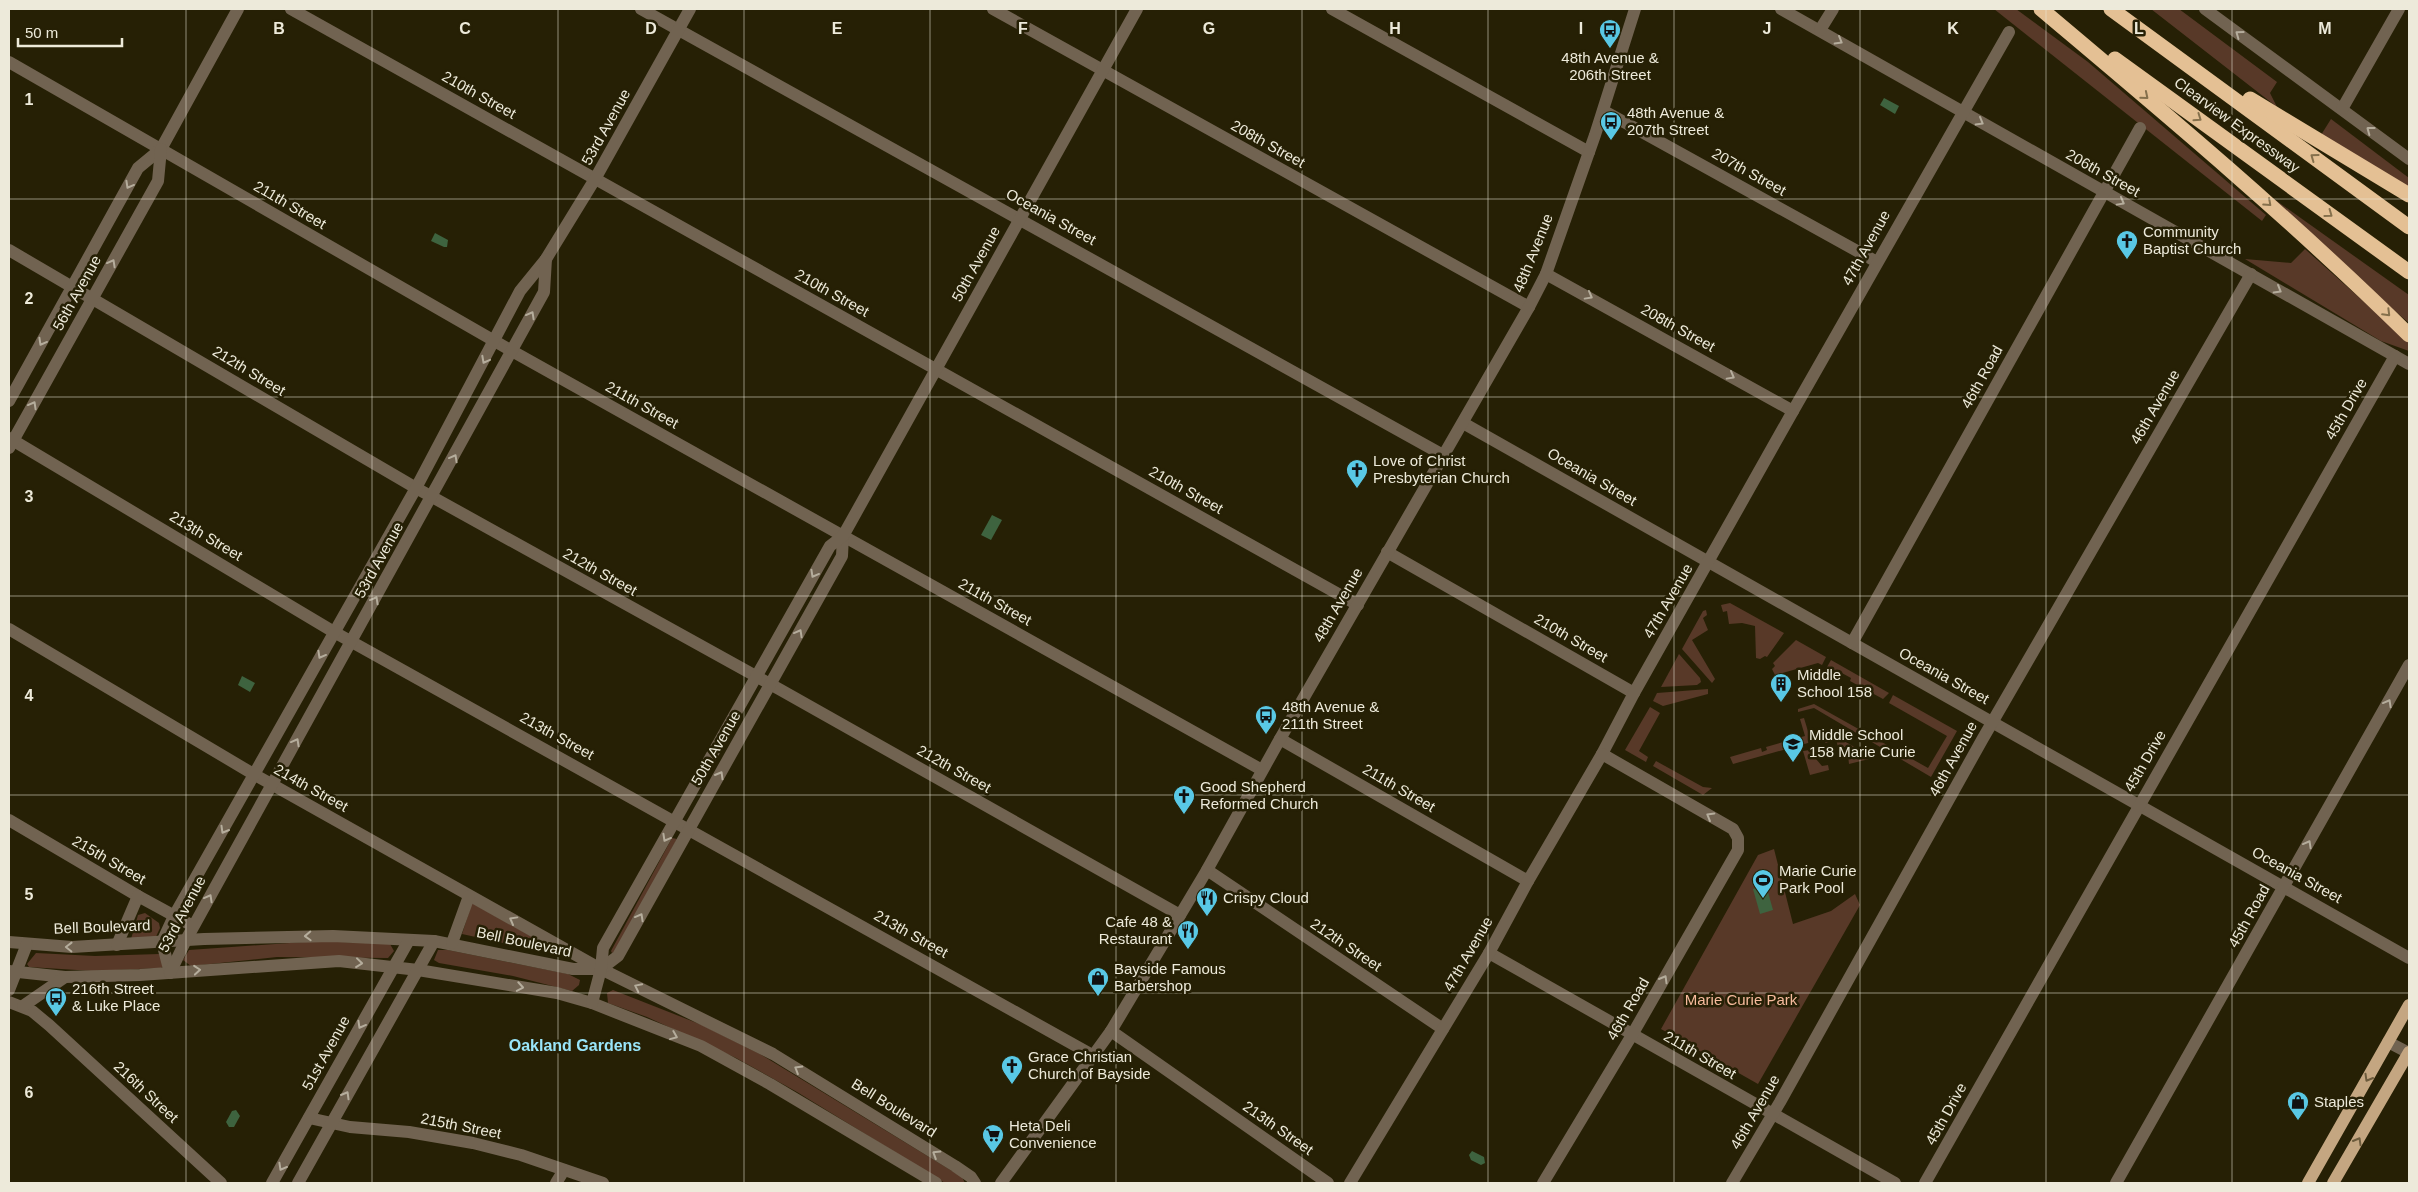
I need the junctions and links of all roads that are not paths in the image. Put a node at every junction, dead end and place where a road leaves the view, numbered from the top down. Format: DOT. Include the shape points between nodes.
graph roads {
  1 [pos="238,9"];
  2 [pos="291,9"];
  3 [pos="641,9"];
  4 [pos="690,9"];
  5 [pos="992,9"];
  6 [pos="1137,9"];
  7 [pos="1332,9"];
  8 [pos="1635,9"];
  9 [pos="1781,9"];
  10 [pos="1833,9"];
  11 [pos="2042,9"];
  12 [pos="2111,9"];
  13 [pos="2207,9"];
  14 [pos="2399,9"];
  15 [pos="678,30"];
  16 [pos="1820,30"];
  17 [pos="2009,32"];
  18 [pos="2169,51"];
  19 [pos="9,62"];
  20 [pos="1103,70"];
  21 [pos="2342,109"];
  22 [pos="1604,111"];
  23 [pos="1962,112"];
  24 [pos="2140,128"];
  25 [pos="161,150"];
  26 [pos="1589,152"];
  27 [pos="2409,159"];
  28 [pos="595,179"];
  29 [pos="2104,193"];
  30 [pos="2409,195"];
  31 [pos="1020,218"];
  32 [pos="2409,228"];
  33 [pos="9,250"];
  34 [pos="546,259"];
  35 [pos="1877,262"];
  36 [pos="2409,272"];
  37 [pos="1546,274"];
  38 [pos="2251,274"];
  39 [pos="73,286"];
  40 [pos="92,298"];
  41 [pos="1529,307"];
  42 [pos="2409,335"];
  43 [pos="496,342"];
  44 [pos="512,351"];
  45 [pos="2395,356"];
  46 [pos="2409,364"];
  47 [pos="936,370"];
  48 [pos="9,401"];
  49 [pos="1793,411"];
  50 [pos="1463,423"];
  51 [pos="10,442"];
  52 [pos="1443,455"];
  53 [pos="416,488"];
  54 [pos="432,497"];
  55 [pos="843,536"];
  56 [pos="1387,552"];
  57 [pos="1709,562"];
  58 [pos="1358,605"];
  59 [pos="9,629"];
  60 [pos="334,632"];
  61 [pos="352,642"];
  62 [pos="1852,643"];
  63 [pos="2409,665"];
  64 [pos="757,677"];
  65 [pos="771,685"];
  66 [pos="1634,693"];
  67 [pos="1993,722"];
  68 [pos="1280,739"];
  69 [pos="1602,754"];
  70 [pos="1262,770"];
  71 [pos="255,775"];
  72 [pos="272,785"];
  73 [pos="2139,806"];
  74 [pos="9,820"];
  75 [pos="675,820"];
  76 [pos="690,828"];
  77 [pos="1207,870"];
  78 [pos="1528,881"];
  79 [pos="2284,887"];
  80 [pos="138,896"];
  81 [pos="469,896"];
  82 [pos="1180,915"];
  83 [pos="174,916"];
  84 [pos="193,926"];
  85 [pos="186,940"];
  86 [pos="409,940"];
  87 [pos="434,941"];
  88 [pos="9,942"];
  89 [pos="162,942"];
  90 [pos="452,943"];
  91 [pos="27,944"];
  92 [pos="117,945"];
  93 [pos="1489,953"];
  94 [pos="2409,958"];
  95 [pos="394,967"];
  96 [pos="601,969"];
  97 [pos="418,970"];
  98 [pos="12,971"];
  99 [pos="170,972"];
  100 [pos="65,977"];
  101 [pos="9,990"];
  102 [pos="9,1002"];
  103 [pos="592,1003"];
  104 [pos="2409,1005"];
  105 [pos="23,1006"];
  106 [pos="1443,1029"];
  107 [pos="1110,1031"];
  108 [pos="1632,1035"];
  109 [pos="2388,1042"];
  110 [pos="2409,1053"];
  111 [pos="1094,1056"];
  112 [pos="1772,1115"];
  113 [pos="309,1118"];
  114 [pos="330,1123"];
  115 [pos="564,1170"];
  116 [pos="221,1183"];
  117 [pos="272,1183"];
  118 [pos="298,1183"];
  119 [pos="556,1183"];
  120 [pos="603,1183"];
  121 [pos="936,1183"];
  122 [pos="975,1183"];
  123 [pos="1001,1183"];
  124 [pos="1328,1183"];
  125 [pos="1350,1183"];
  126 [pos="1543,1183"];
  127 [pos="1732,1183"];
  128 [pos="1895,1183"];
  129 [pos="1926,1183"];
  130 [pos="2116,1183"];
  131 [pos="2308,1183"];
  132 [pos="2333,1183"];
  1 -- 25 [label="street, 56th Avenue"];
  2 -- 28 [label="street, 210th Street"];
  3 -- 15 [label="street, Oceania Street"];
  4 -- 15 [label="street, 53rd Avenue"];
  5 -- 20 [label="street, 208th Street"];
  6 -- 20 [label="street, 50th Avenue"];
  7 -- 26 [label="street"];
  8 -- 22 [label="street, 48th Avenue"];
  9 -- 16 [label="street, 206th Street"];
  10 -- 16 [label="street"];
  11 -- 36 [label="highway, Clearview Expressway, one-way"];
  11 -- 42 [label="highway, one-way" via="2345,272"];
  12 -- 18 [label="highway, Clearview Expressway"];
  21 -- 13 [label="street, one-way"];
  14 -- 21 [label="street"];
  15 -- 28 [label="street, 53rd Avenue"];
  15 -- 31 [label="street, Oceania Street"];
  16 -- 23 [label="street, 206th Street, one-way"];
  17 -- 23 [label="street, 47th Avenue"];
  18 -- 30 [label="highway"];
  32 -- 18 [label="highway, Clearview Expressway, one-way"];
  19 -- 25 [label="street, 211th Street"];
  20 -- 31 [label="street, 50th Avenue"];
  20 -- 41 [label="street, 208th Street"];
  27 -- 21 [label="street, one-way"];
  22 -- 26 [label="street, 48th Avenue"];
  22 -- 35 [label="street, 207th Street"];
  23 -- 29 [label="street, 206th Street, one-way"];
  23 -- 35 [label="street, 47th Avenue"];
  24 -- 29 [label="street, 46th Road"];
  25 -- 39 [label="street, 56th Avenue, one-way" via="138,168"];
  40 -- 25 [label="street, 56th Avenue, one-way" via="158,181"];
  25 -- 43 [label="street, 211th Street"];
  26 -- 37 [label="street, 48th Avenue"];
  28 -- 34 [label="street, 53rd Avenue"];
  28 -- 47 [label="street, 210th Street"];
  29 -- 38 [label="street, 206th Street, one-way"];
  29 -- 62 [label="street, 46th Road"];
  31 -- 47 [label="street, 50th Avenue"];
  31 -- 52 [label="street, Oceania Street"];
  33 -- 39 [label="street, 212th Street"];
  34 -- 43 [label="street, 53rd Avenue" via="520,292"];
  44 -- 34 [label="street, 53rd Avenue, one-way" via="544,292"];
  35 -- 49 [label="street, 47th Avenue"];
  37 -- 41 [label="street, 48th Avenue"];
  37 -- 49 [label="street, 208th Street, one-way"];
  38 -- 45 [label="street, 206th Street, one-way"];
  38 -- 67 [label="street, 46th Avenue"];
  39 -- 40 [label="street, 212th Street"];
  39 -- 48 [label="street, 56th Avenue, one-way"];
  51 -- 40 [label="street, 56th Avenue, one-way"];
  40 -- 53 [label="street, 212th Street"];
  41 -- 50 [label="street, 48th Avenue"];
  43 -- 44 [label="street, 211th Street"];
  43 -- 53 [label="street, 53rd Avenue, one-way"];
  54 -- 44 [label="street, 53rd Avenue, one-way"];
  44 -- 55 [label="street, 211th Street"];
  45 -- 46 [label="street, 206th Street"];
  45 -- 73 [label="street, 45th Drive"];
  47 -- 55 [label="street, 50th Avenue"];
  47 -- 58 [label="street, 210th Street"];
  49 -- 57 [label="street, 47th Avenue"];
  50 -- 52 [label="street, 48th Avenue"];
  50 -- 57 [label="street, Oceania Street"];
  51 -- 60 [label="street, 213th Street"];
  52 -- 56 [label="street, 48th Avenue"];
  53 -- 54 [label="street, 212th Street"];
  53 -- 60 [label="street, 53rd Avenue"];
  61 -- 54 [label="street, 53rd Avenue, one-way"];
  54 -- 64 [label="street, 212th Street"];
  55 -- 64 [label="street, 50th Avenue, one-way" via="830,546"];
  65 -- 55 [label="street, 50th Avenue, one-way" via="842,556"];
  55 -- 70 [label="street, 211th Street"];
  56 -- 58 [label="street, 48th Avenue"];
  56 -- 66 [label="street, 210th Street"];
  57 -- 62 [label="street, Oceania Street"];
  57 -- 66 [label="street, 47th Avenue"];
  58 -- 68 [label="street, 48th Avenue"];
  59 -- 71 [label="street, 214th Street"];
  60 -- 61 [label="street, 213th Street"];
  60 -- 71 [label="street, 53rd Avenue, one-way"];
  72 -- 61 [label="street, 53rd Avenue, one-way"];
  61 -- 75 [label="street, 213th Street"];
  62 -- 67 [label="street, Oceania Street"];
  79 -- 63 [label="street, 45th Road, one-way"];
  64 -- 65 [label="street, 212th Street"];
  64 -- 75 [label="street, 50th Avenue"];
  76 -- 65 [label="street, 50th Avenue, one-way"];
  65 -- 82 [label="street, 212th Street"];
  66 -- 69 [label="street, 47th Avenue"];
  67 -- 73 [label="street, Oceania Street"];
  67 -- 112 [label="street, 46th Avenue"];
  68 -- 70 [label="street, 48th Avenue"];
  68 -- 78 [label="street, 211th Street"];
  69 -- 78 [label="street, 47th Avenue"];
  108 -- 69 [label="street, 46th Road, one-way" via="1738,850 1738,838 1733,829"];
  70 -- 77 [label="street, 48th Avenue"];
  71 -- 72 [label="street, 214th Street"];
  71 -- 83 [label="street, 53rd Avenue, one-way"];
  72 -- 81 [label="street, 214th Street"];
  84 -- 72 [label="street, 53rd Avenue, one-way"];
  73 -- 79 [label="street, Oceania Street"];
  73 -- 129 [label="street, 45th Drive"];
  74 -- 80 [label="street, 215th Street"];
  75 -- 76 [label="street, 213th Street"];
  75 -- 96 [label="street, 50th Avenue, one-way" via="603,948"];
  96 -- 76 [label="street, 50th Avenue, one-way" via="618,956"];
  76 -- 111 [label="street, 213th Street"];
  77 -- 82 [label="street, 48th Avenue"];
  77 -- 106 [label="street, 212th Street"];
  78 -- 93 [label="street, 47th Avenue"];
  79 -- 94 [label="street, Oceania Street"];
  79 -- 130 [label="street, 45th Road"];
  80 -- 83 [label="street, 215th Street"];
  80 -- 92 [label="street"];
  81 -- 90 [label="street"];
  96 -- 81 [label="street, 214th Street, one-way"];
  82 -- 107 [label="street, 48th Avenue"];
  83 -- 84 [label="street, 215th Street"];
  83 -- 89 [label="street, 53rd Avenue"];
  84 -- 85 [label="street, 53rd Avenue"];
  86 -- 85 [label="street, Bell Boulevard, one-way" via="333,936"];
  85 -- 89 [label="street, Bell Boulevard"];
  85 -- 99 [label="street, 53rd Avenue"];
  86 -- 87 [label="street, Bell Boulevard"];
  86 -- 95 [label="street, 51st Avenue"];
  87 -- 90 [label="street, Bell Boulevard"];
  87 -- 97 [label="street"];
  88 -- 91 [label="street, Bell Boulevard"];
  89 -- 92 [label="street, Bell Boulevard"];
  89 -- 99 [label="street, 53rd Avenue"];
  90 -- 96 [label="street, Bell Boulevard" via="573,969"];
  92 -- 91 [label="street, Bell Boulevard, one-way"];
  91 -- 98 [label="street"];
  93 -- 106 [label="street, 47th Avenue"];
  93 -- 108 [label="street, 211th Street"];
  95 -- 97 [label="street"];
  99 -- 95 [label="street, one-way" via="338,962"];
  95 -- 113 [label="street, 51st Avenue, one-way"];
  96 -- 103 [label="street, 50th Avenue"];
  122 -- 96 [label="street, Bell Boulevard, one-way" via="956,1166 773,1054"];
  97 -- 103 [label="street, one-way" via="557,993"];
  114 -- 97 [label="street, one-way"];
  98 -- 100 [label="street"];
  98 -- 101 [label="street"];
  99 -- 100 [label="street"];
  100 -- 105 [label="street"];
  102 -- 105 [label="street"];
  103 -- 121 [label="street, one-way" via="701,1046"];
  104 -- 109 [label="main road"];
  105 -- 116 [label="street, 216th Street" via="49,1025"];
  106 -- 125 [label="street, 47th Avenue"];
  107 -- 111 [label="street, 48th Avenue"];
  107 -- 124 [label="street, 213th Street"];
  108 -- 112 [label="street, 211th Street"];
  108 -- 126 [label="street, 46th Road"];
  109 -- 110 [label="street"];
  109 -- 131 [label="main road, one-way"];
  132 -- 110 [label="main road, one-way"];
  111 -- 123 [label="street, 48th Avenue"];
  112 -- 127 [label="street, 46th Avenue"];
  112 -- 128 [label="street, 211th Street"];
  113 -- 114 [label="street, 215th Street"];
  113 -- 117 [label="street, 51st Avenue, one-way"];
  114 -- 115 [label="street, 215th Street" via="473,1143"];
  114 -- 118 [label="street"];
  115 -- 119 [label="street"];
  115 -- 120 [label="street, 215th Street"];
}
